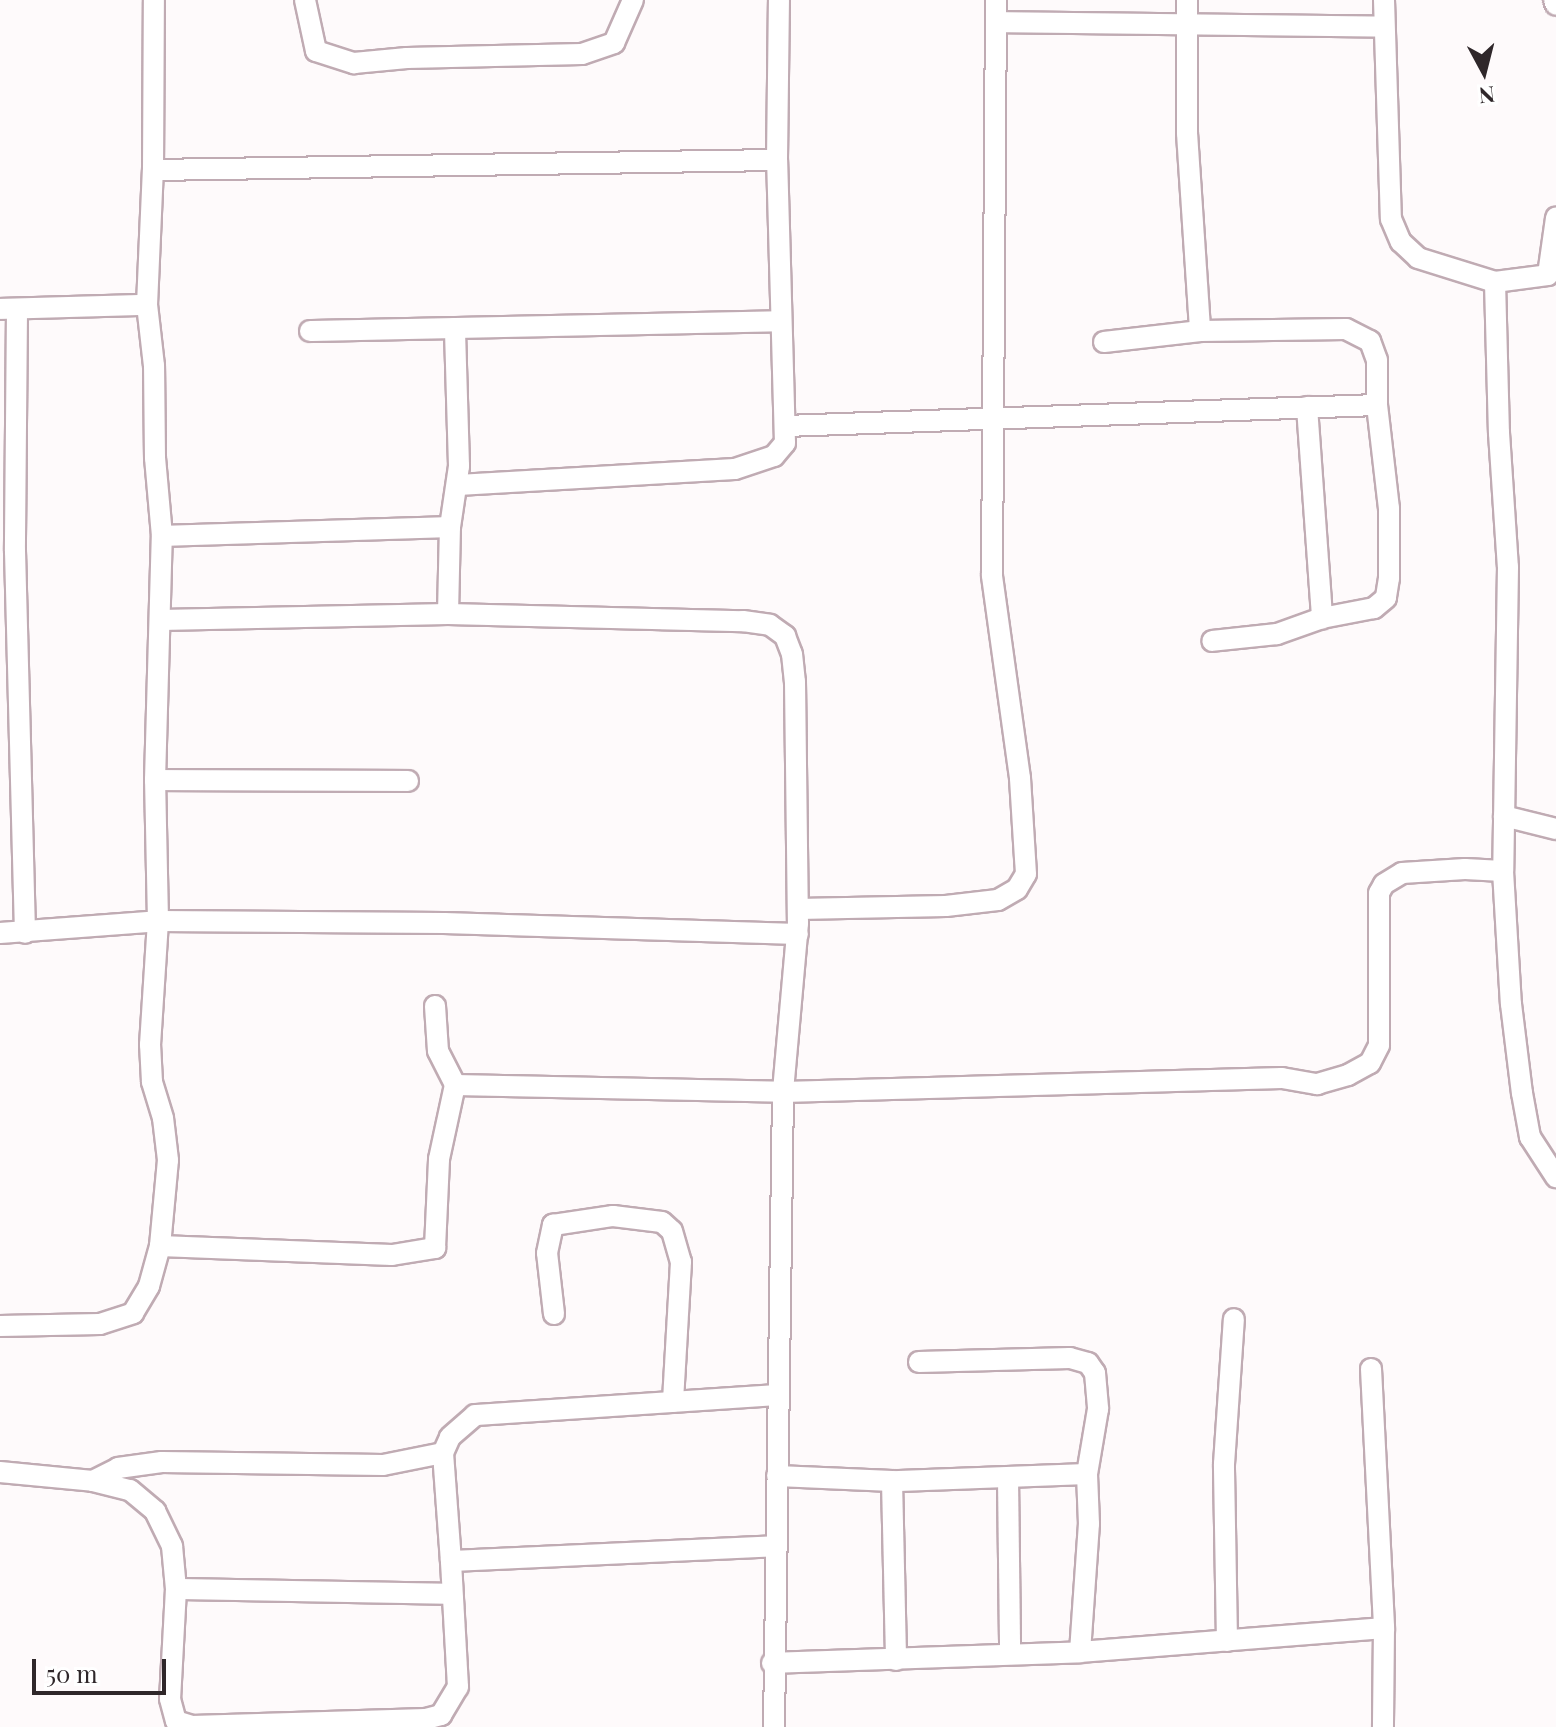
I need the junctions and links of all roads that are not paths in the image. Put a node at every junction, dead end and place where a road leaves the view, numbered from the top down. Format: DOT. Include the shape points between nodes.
graph roads {
  1 [pos="154,0"];
  2 [pos="305,0"];
  3 [pos="633,0"];
  4 [pos="779,0"];
  5 [pos="996,0"];
  6 [pos="1187,0"];
  7 [pos="1384,0"];
  8 [pos="997,22"];
  9 [pos="1187,25"];
  10 [pos="1384,27"];
  11 [pos="777,160"];
  12 [pos="153,170"];
  13 [pos="1556,218"];
  14 [pos="1552,275"];
  15 [pos="1495,282"];
  16 [pos="147,305"];
  17 [pos="8,310"];
  18 [pos="781,321"];
  19 [pos="455,328"];
  20 [pos="310,331"];
  21 [pos="1200,331"];
  22 [pos="1104,342"];
  23 [pos="7,404"];
  24 [pos="1377,405"];
  25 [pos="1307,407"];
  26 [pos="992,416"];
  27 [pos="785,426"];
  28 [pos="458,485"];
  29 [pos="450,527"];
  30 [pos="162,536"];
  31 [pos="448,614"];
  32 [pos="1322,618"];
  33 [pos="161,620"];
  34 [pos="1212,641"];
  35 [pos="155,780"];
  36 [pos="408,781"];
  37 [pos="1504,816"];
  38 [pos="1556,829"];
  39 [pos="1503,871"];
  40 [pos="798,909"];
  41 [pos="158,921"];
  42 [pos="0,933"];
  43 [pos="25,933"];
  44 [pos="798,934"];
  45 [pos="435,1006"];
  46 [pos="455,1085"];
  47 [pos="783,1092"];
  48 [pos="1556,1177"];
  49 [pos="160,1246"];
  50 [pos="554,1314"];
  51 [pos="1234,1319"];
  52 [pos="0,1326"];
  53 [pos="919,1362"];
  54 [pos="1371,1369"];
  55 [pos="778,1395"];
  56 [pos="673,1402"];
  57 [pos="443,1453"];
  58 [pos="0,1472"];
  59 [pos="1087,1474"];
  60 [pos="777,1476"];
  61 [pos="1008,1478"];
  62 [pos="93,1481"];
  63 [pos="892,1481"];
  64 [pos="776,1546"];
  65 [pos="451,1561"];
  66 [pos="176,1589"];
  67 [pos="450,1594"];
  68 [pos="1384,1628"];
  69 [pos="1227,1641"];
  70 [pos="1080,1652"];
  71 [pos="1010,1653"];
  72 [pos="896,1660"];
  73 [pos="772,1663"];
  74 [pos="774,1727"];
  75 [pos="1383,1727"];
  1 -- 12 [label="street"];
  2 -- 3 [label="street" via="316,51 354,63 582,54 614,43"];
  4 -- 11 [label="street"];
  5 -- 8 [label="street"];
  6 -- 9 [label="street"];
  7 -- 10 [label="street"];
  8 -- 9 [label="street"];
  8 -- 26 [label="street"];
  9 -- 10 [label="street"];
  9 -- 21 [label="street" via="1187,133"];
  10 -- 15 [label="street" via="1391,219 1401,242 1418,258"];
  11 -- 12 [label="street"];
  11 -- 18 [label="street"];
  12 -- 16 [label="street"];
  13 -- 14 [label="street"];
  14 -- 15 [label="street"];
  15 -- 37 [label="street" via="1508,567"];
  16 -- 17 [label="street"];
  16 -- 30 [label="street"];
  17 -- 23 [label="street"];
  18 -- 19 [label="street"];
  18 -- 27 [label="street"];
  19 -- 20 [label="street"];
  19 -- 28 [label="street"];
  21 -- 22 [label="street"];
  21 -- 24 [label="street" via="1346,329 1370,341 1377,360"];
  23 -- 43 [label="street"];
  24 -- 25 [label="street"];
  24 -- 32 [label="street" via="1389,508 1386,598 1374,608"];
  25 -- 26 [label="street"];
  25 -- 32 [label="street"];
  26 -- 27 [label="street"];
  26 -- 40 [label="street" via="992,575 1020,778 1026,874 1017,889 998,900"];
  27 -- 28 [label="street" via="785,443 774,456 735,469"];
  28 -- 29 [label="street"];
  29 -- 30 [label="street"];
  29 -- 31 [label="street"];
  30 -- 33 [label="street"];
  31 -- 33 [label="street"];
  31 -- 40 [label="street" via="743,621 770,625 785,636 795,682"];
  32 -- 34 [label="street" via="1277,634"];
  33 -- 35 [label="street"];
  35 -- 36 [label="street"];
  35 -- 41 [label="street"];
  37 -- 38 [label="street"];
  37 -- 39 [label="street"];
  39 -- 47 [label="street" via="1402,873 1384,884 1379,893 1379,1045 1370,1063 1348,1075 1317,1084 1282,1078"];
  39 -- 48 [label="street" via="1522,1093 1530,1137"];
  40 -- 44 [label="street"];
  41 -- 43 [label="street"];
  41 -- 44 [label="street"];
  41 -- 49 [label="street" via="150,1045 168,1160"];
  42 -- 43 [label="street"];
  44 -- 47 [label="street"];
  45 -- 46 [label="street" via="438,1051"];
  46 -- 47 [label="street"];
  46 -- 49 [label="street" via="439,1159 435,1248 392,1255"];
  47 -- 55 [label="street"];
  49 -- 52 [label="street" via="149,1286 133,1313 100,1324"];
  50 -- 56 [label="street" via="547,1253 553,1225 613,1216 662,1222 672,1231 681,1262"];
  51 -- 69 [label="street" via="1224,1464"];
  53 -- 59 [label="street" via="1070,1358 1088,1363 1095,1373 1098,1409"];
  54 -- 68 [label="street"];
  55 -- 56 [label="street"];
  55 -- 60 [label="street"];
  56 -- 57 [label="street" via="475,1415 450,1437"];
  57 -- 62 [label="street" via="383,1465 162,1462 118,1468"];
  57 -- 65 [label="street"];
  58 -- 62 [label="street"];
  59 -- 61 [label="street"];
  59 -- 70 [label="street"];
  60 -- 63 [label="street"];
  60 -- 64 [label="street"];
  61 -- 63 [label="street"];
  61 -- 71 [label="street"];
  62 -- 66 [label="street" via="130,1490 155,1511 172,1546"];
  63 -- 72 [label="street"];
  64 -- 65 [label="street"];
  64 -- 73 [label="street"];
  65 -- 67 [label="street"];
  66 -- 67 [label="street"];
  66 -- 67 [label="street" via="170,1699 176,1721 192,1726 441,1715 458,1687"];
  68 -- 69 [label="street"];
  68 -- 75 [label="street"];
  69 -- 70 [label="street"];
  70 -- 71 [label="street"];
  71 -- 72 [label="street"];
  72 -- 73 [label="street"];
  73 -- 74 [label="street"];
}
